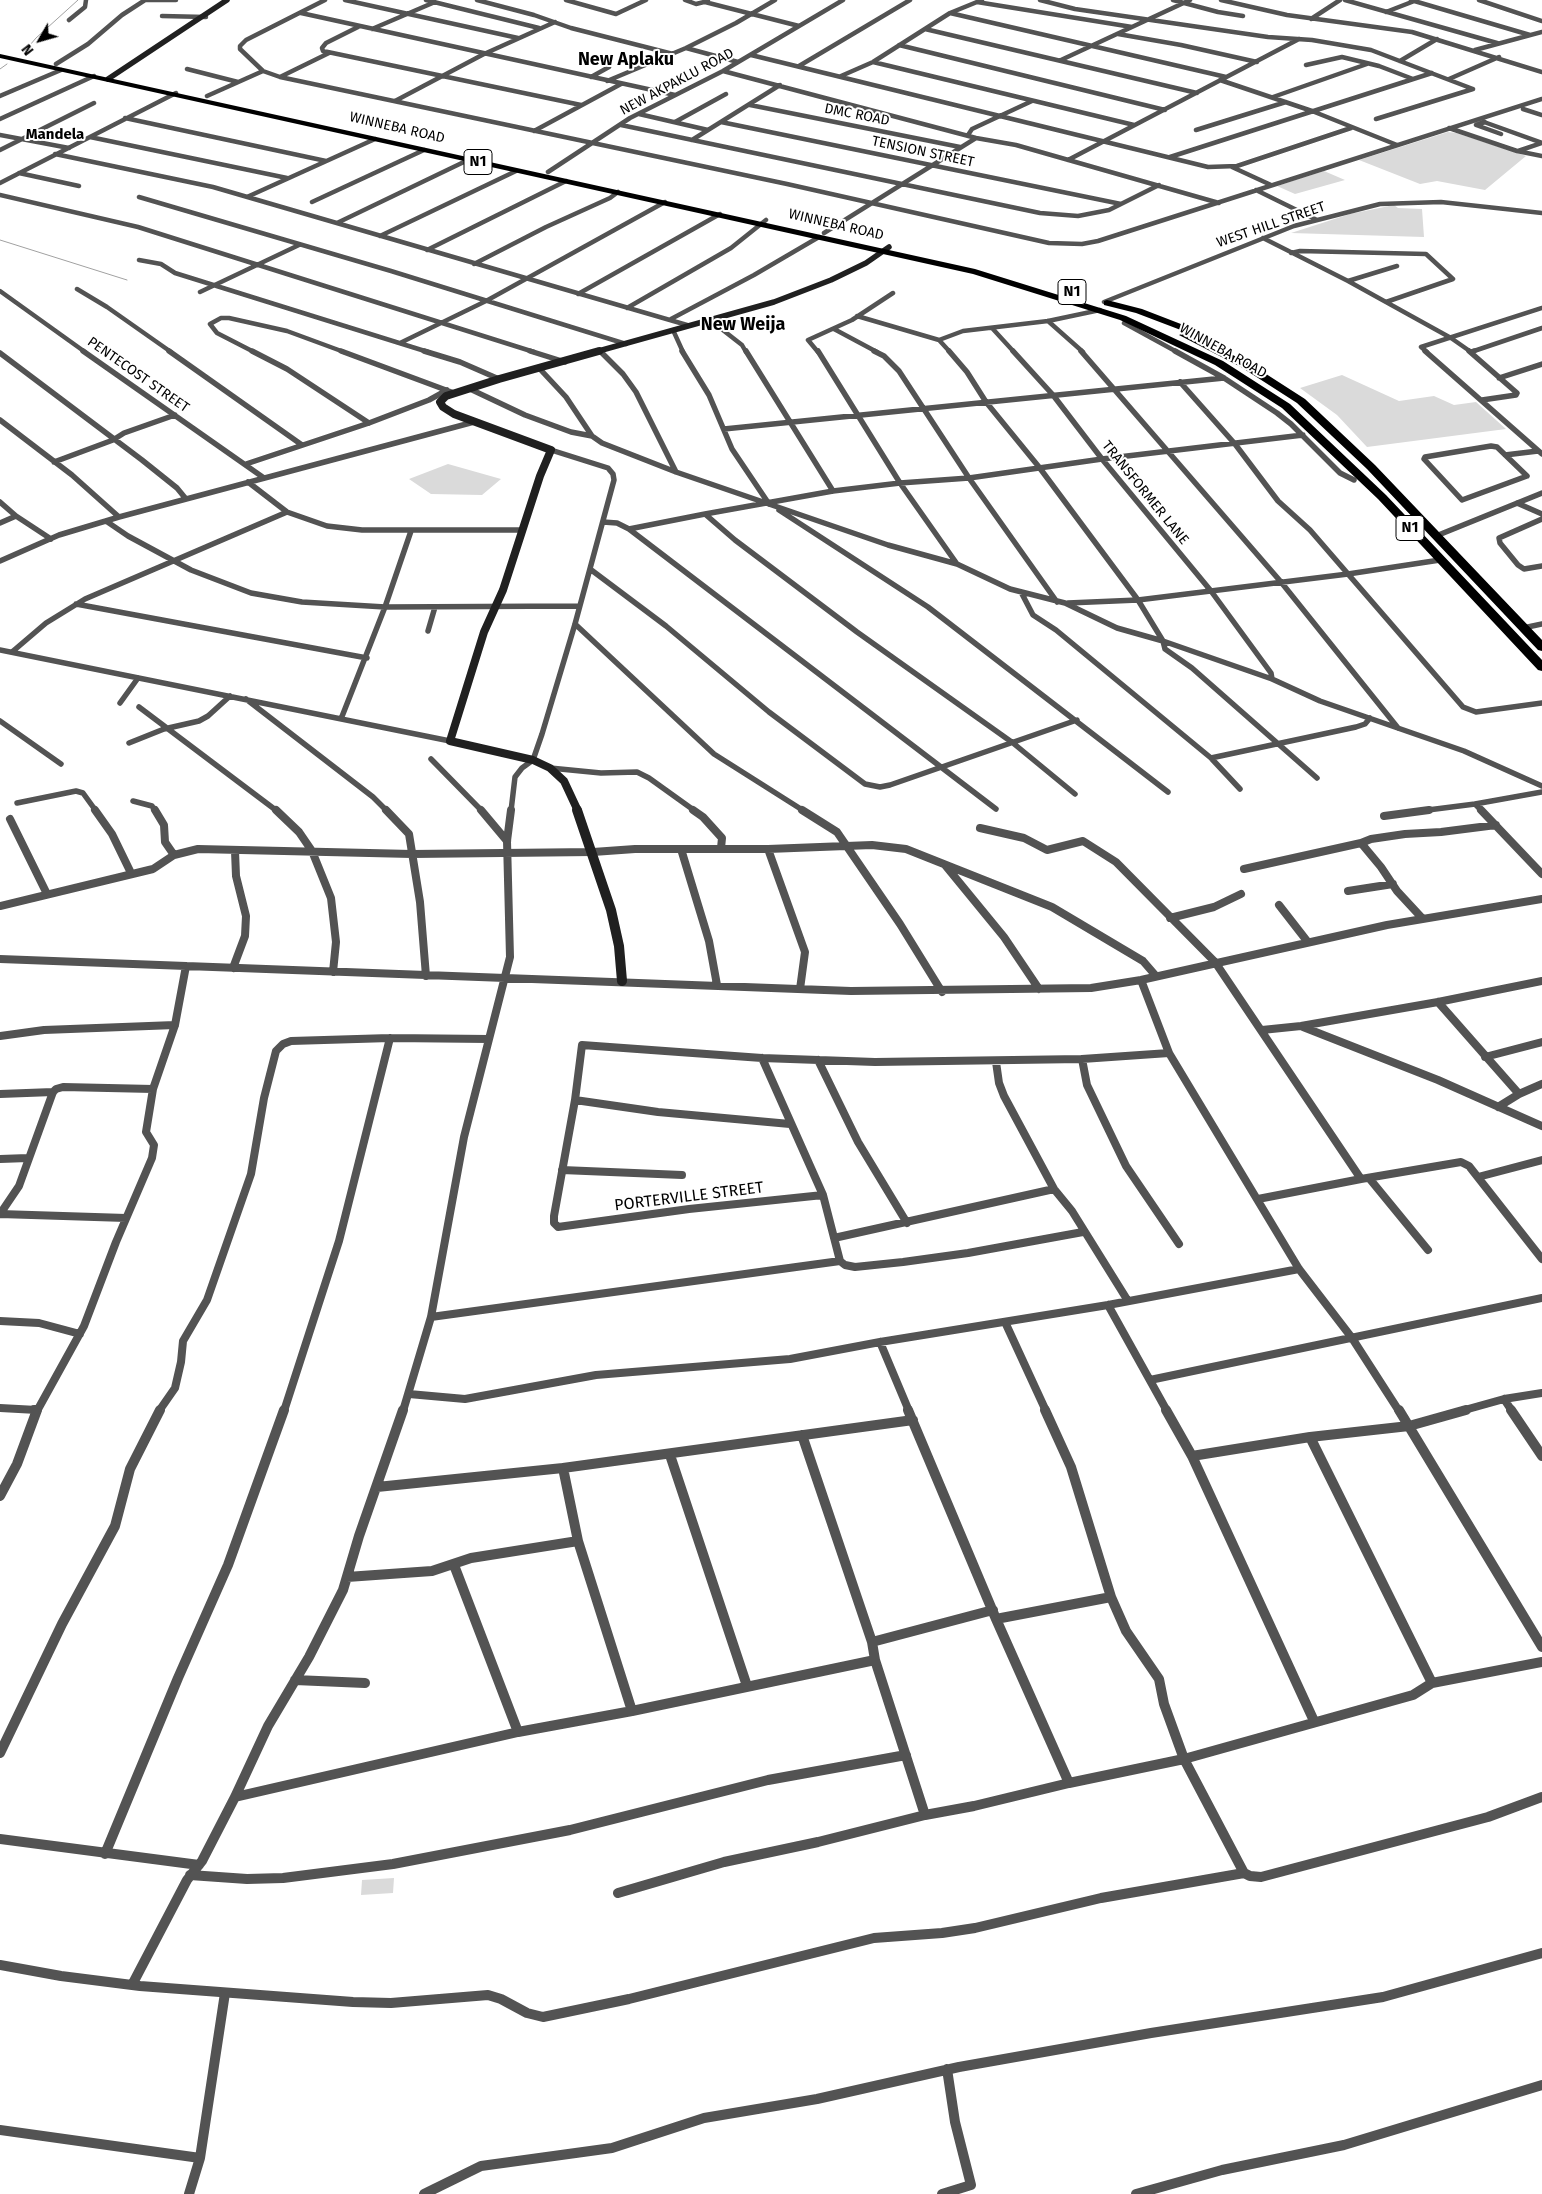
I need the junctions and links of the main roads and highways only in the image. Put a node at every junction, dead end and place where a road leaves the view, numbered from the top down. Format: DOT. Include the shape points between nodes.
graph roads {
  1 [pos="4,55"];
  2 [pos="59,67"];
  3 [pos="111,77"];
  4 [pos="213,99"];
  5 [pos="764,222"];
  6 [pos="822,235"];
  7 [pos="881,252"];
  8 [pos="1103,306"];
  9 [pos="1386,483"];
  10 [pos="1398,515"];
  11 [pos="1542,647"];
  12 [pos="1542,667"];
  1 -- 2 [label="highway, WINNEBA ROAD / N1"];
  2 -- 3 [label="highway, WINNEBA ROAD / N1"];
  2 -- 3 [label="highway, WINNEBA ROAD / N1"];
  3 -- 4 [label="highway, WINNEBA ROAD / N1"];
  3 -- 4 [label="highway, WINNEBA ROAD / N1"];
  4 -- 5 [label="highway, WINNEBA ROAD / N1"];
  4 -- 5 [label="highway, WINNEBA ROAD / N1" via="516,171"];
  5 -- 6 [label="highway, WINNEBA ROAD / N1"];
  6 -- 7 [label="highway, WINNEBA ROAD / N1"];
  6 -- 7 [label="highway, WINNEBA ROAD / N1" via="862,247 868,252"];
  7 -- 8 [label="highway, WINNEBA ROAD / N1" via="959,266"];
  8 -- 8 [label="highway" via="1107,316 1207,362 1239,381 1268,376 1212,340 1139,311"];
  8 -- 9 [label="highway, WINNEBA ROAD / N1" via="1198,341 1287,391 1334,430"];
  8 -- 10 [label="highway, WINNEBA ROAD / N1" via="1242,376 1272,395 1315,432"];
  9 -- 10 [label="highway" via="1366,454 1304,398 1283,386 1264,390 1263,394 1294,419 1384,511"];
  9 -- 11 [label="highway, WINNEBA ROAD / N1"];
  10 -- 12 [label="highway, WINNEBA ROAD / N1"];
}
